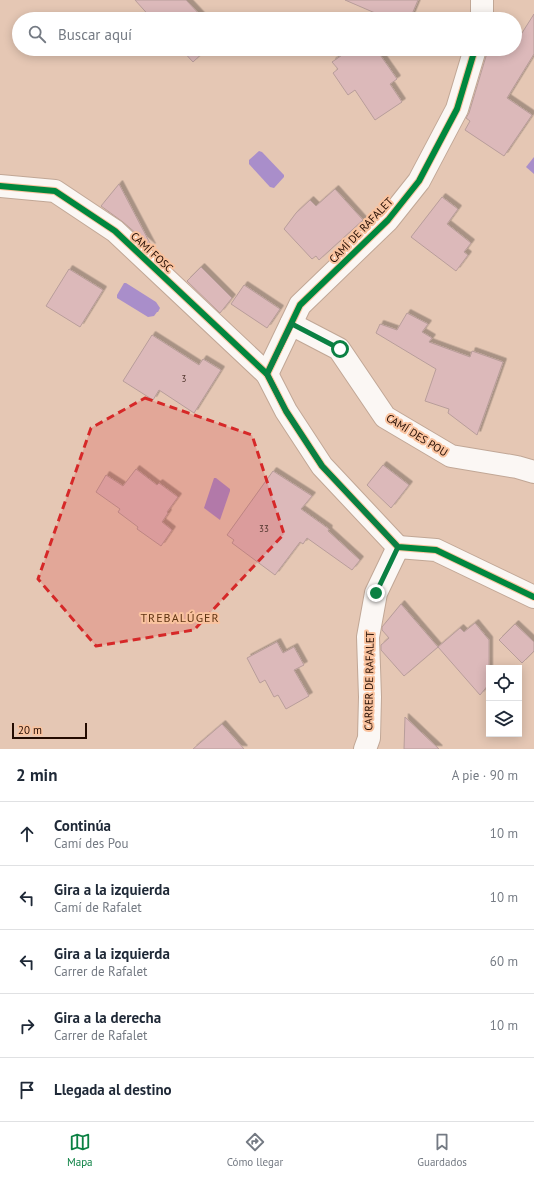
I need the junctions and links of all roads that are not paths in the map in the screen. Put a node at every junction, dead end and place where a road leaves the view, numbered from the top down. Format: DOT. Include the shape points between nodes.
graph roads {
  1 [pos="482,0"];
  2 [pos="482,12"];
  3 [pos="473,56"];
  4 [pos="0,186"];
  5 [pos="292,324"];
  6 [pos="267,374"];
  7 [pos="534,472"];
  8 [pos="398,547"];
  9 [pos="534,597"];
  10 [pos="365,749"];
  1 -- 2 [label="street"];
  3 -- 5 [label="street, CAMÍ DE RAFALET" via="457,110 418,181 388,220 300,305"];
  4 -- 6 [label="street, CAMÍ FOSC" via="55,191 115,231"];
  5 -- 6 [label="street, CAMÍ DE RAFALET"];
  5 -- 7 [label="street, CAMÍ DES POU" via="340,349 385,417 451,456"];
  6 -- 8 [label="street" via="286,411 322,466"];
  8 -- 9 [label="street" via="436,550"];
  8 -- 10 [label="street, CARRER DE RAFALET" via="376,593 368,637 370,697"];
}
